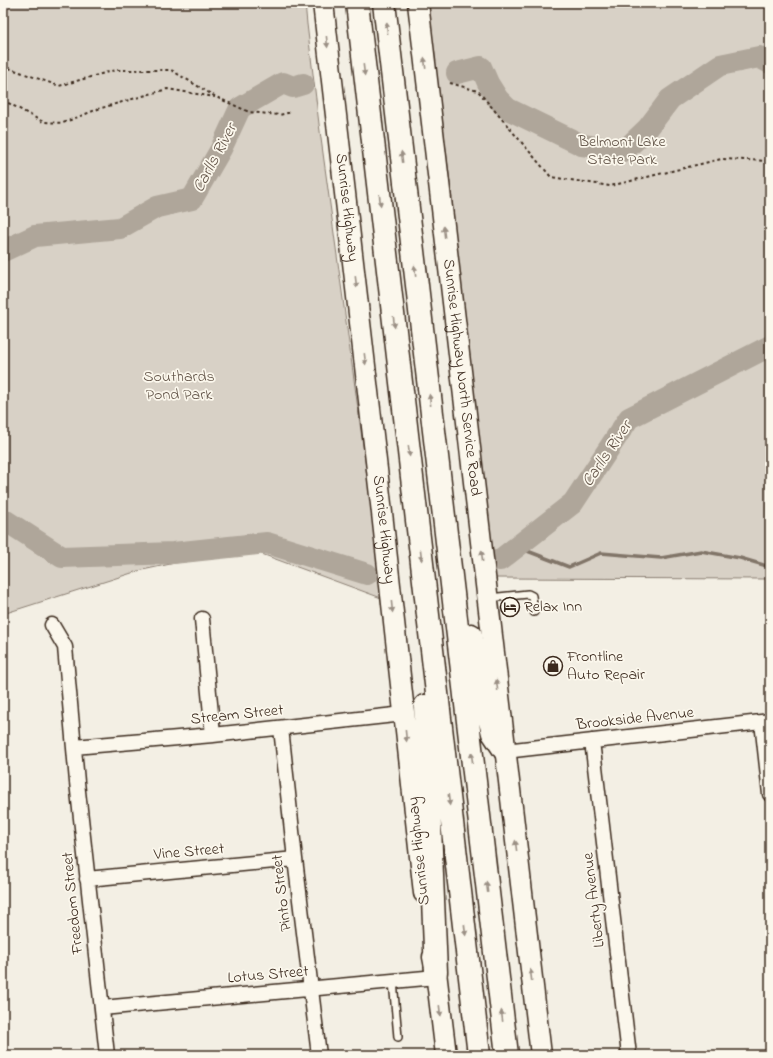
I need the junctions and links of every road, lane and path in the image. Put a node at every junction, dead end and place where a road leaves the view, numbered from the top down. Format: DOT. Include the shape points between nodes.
graph roads {
  1 [pos="323,3"];
  2 [pos="357,3"];
  3 [pos="384,3"];
  4 [pos="418,3"];
  5 [pos="3,66"];
  6 [pos="450,82"];
  7 [pos="216,97"];
  8 [pos="3,100"];
  9 [pos="292,112"];
  10 [pos="770,160"];
  11 [pos="438,467"];
  12 [pos="487,599"];
  13 [pos="427,609"];
  14 [pos="534,612"];
  15 [pos="202,619"];
  16 [pos="52,625"];
  17 [pos="404,714"];
  18 [pos="766,722"];
  19 [pos="281,728"];
  20 [pos="213,735"];
  21 [pos="592,741"];
  22 [pos="74,747"];
  23 [pos="505,751"];
  24 [pos="770,794"];
  25 [pos="295,859"];
  26 [pos="87,879"];
  27 [pos="436,974"];
  28 [pos="393,981"];
  29 [pos="311,988"];
  30 [pos="102,1008"];
  31 [pos="398,1037"];
  32 [pos="107,1055"];
  33 [pos="319,1055"];
  34 [pos="446,1055"];
  35 [pos="479,1055"];
  36 [pos="507,1055"];
  37 [pos="541,1055"];
  38 [pos="629,1055"];
  1 -- 17 [label="main road, Sunrise Highway, one-way"];
  2 -- 13 [label="highway, Sunrise Highway, one-way"];
  11 -- 3 [label="highway, one-way"];
  12 -- 4 [label="main road, Sunrise Highway North Service Road, one-way"];
  5 -- 7 [label="path" via="59,86 115,70 171,70"];
  6 -- 10 [label="path" via="478,91 551,177 610,186 721,159"];
  7 -- 8 [label="path" via="167,89 98,109 63,123 43,122"];
  7 -- 9 [label="path" via="249,112 279,115"];
  11 -- 23 [label="highway" via="464,573 478,672 493,733"];
  36 -- 11 [label="highway, one-way"];
  12 -- 14 [label="lane" via="528,594 532,596"];
  23 -- 12 [label="main road, Sunrise Highway North Service Road, one-way"];
  13 -- 27 [label="highway" via="425,702"];
  13 -- 35 [label="highway, Sunrise Highway, one-way"];
  15 -- 20 [label="street"];
  16 -- 22 [label="street, Freedom Street" via="65,648"];
  17 -- 19 [label="street, Stream Street"];
  17 -- 27 [label="main road, Sunrise Highway, one-way" via="429,939"];
  18 -- 21 [label="street, Brookside Avenue"];
  18 -- 24 [label="street"];
  19 -- 20 [label="street, Stream Street"];
  19 -- 25 [label="street, Pinto Street"];
  20 -- 22 [label="street, Stream Street"];
  21 -- 23 [label="street, Brookside Avenue"];
  21 -- 38 [label="street, Liberty Avenue"];
  22 -- 26 [label="street, Freedom Street"];
  37 -- 23 [label="main road, one-way"];
  25 -- 26 [label="street, Vine Street"];
  25 -- 29 [label="street, Pinto Street"];
  26 -- 30 [label="street, Freedom Street"];
  27 -- 28 [label="street, Lotus Street"];
  27 -- 34 [label="main road, Sunrise Highway, one-way"];
  28 -- 29 [label="street, Lotus Street"];
  28 -- 31 [label="lane"];
  29 -- 30 [label="street, Lotus Street"];
  29 -- 33 [label="street, Pinto Street"];
  30 -- 32 [label="street, Freedom Street"];
}
